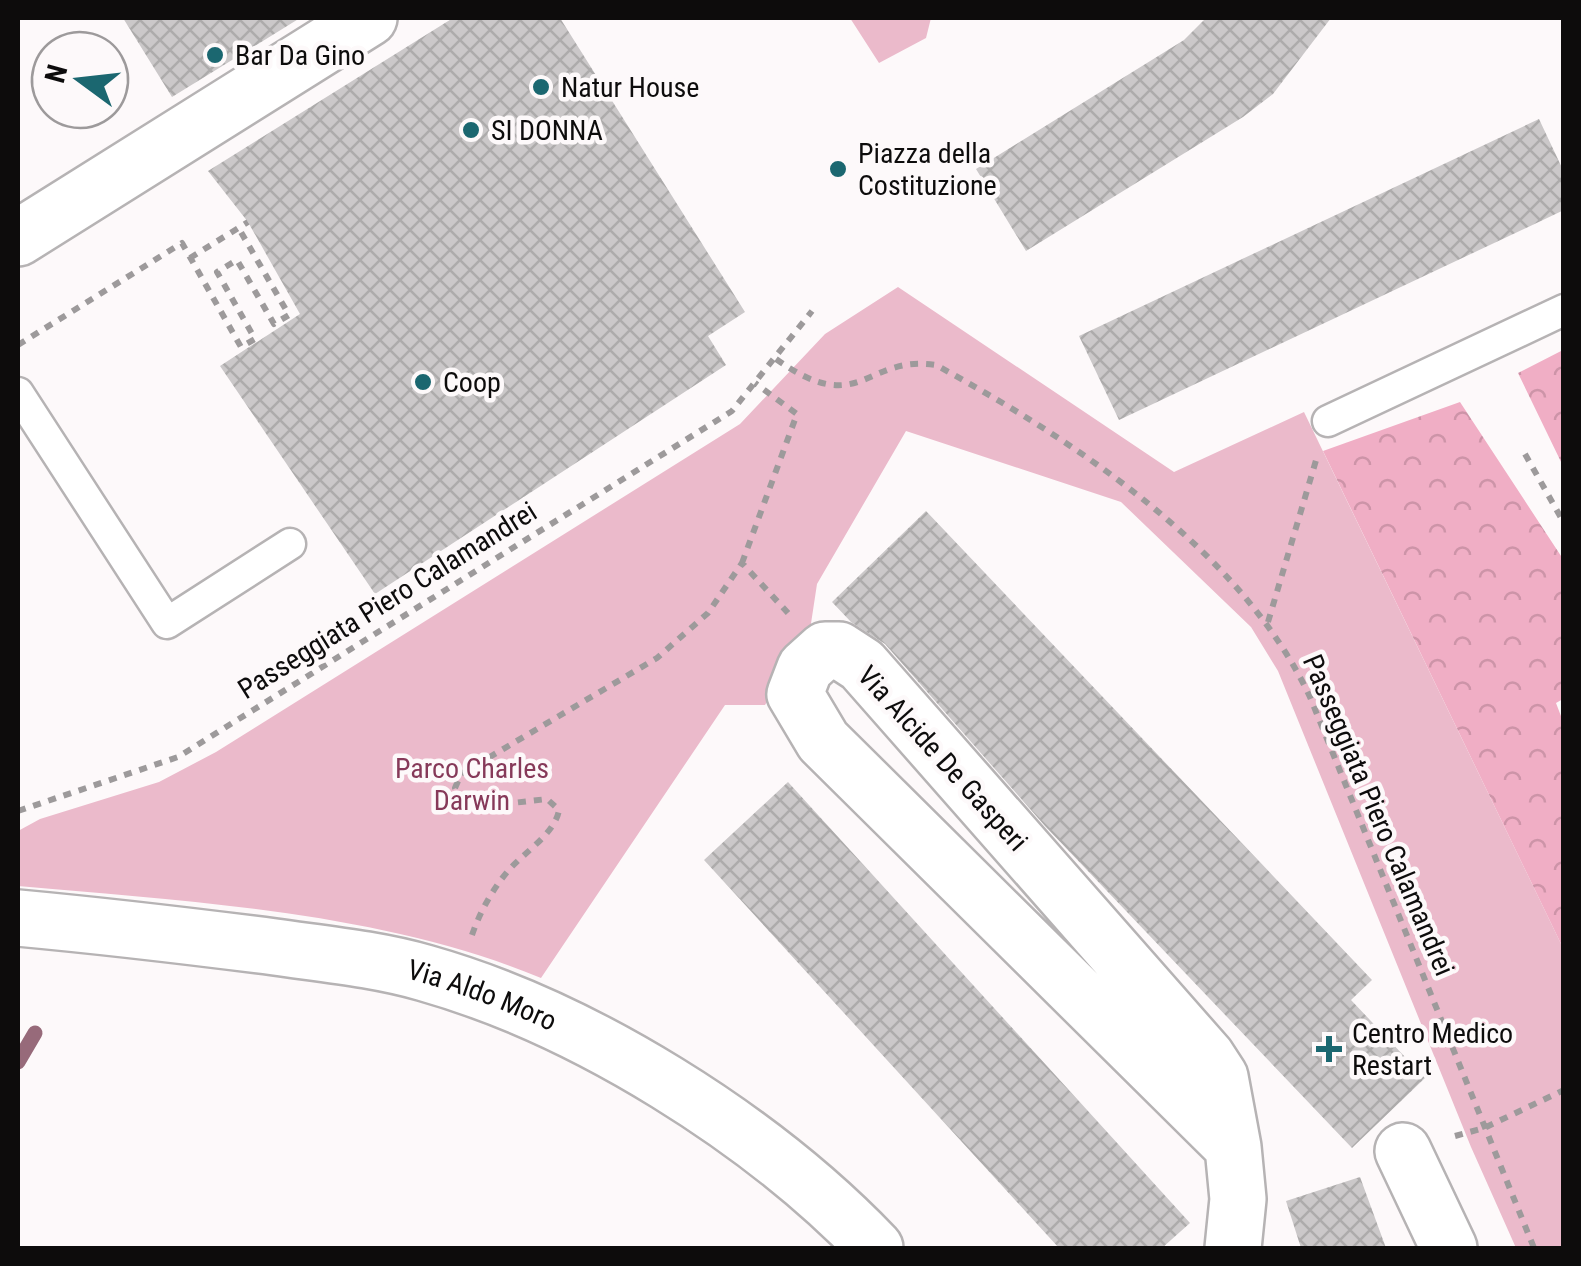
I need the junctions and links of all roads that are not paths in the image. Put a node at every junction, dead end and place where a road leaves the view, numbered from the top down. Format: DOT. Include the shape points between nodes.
graph roads {
  1 [pos="369,18"];
  2 [pos="18,238"];
  3 [pos="1564,310"];
  4 [pos="18,392"];
  5 [pos="1328,421"];
  6 [pos="290,544"];
  7 [pos="18,918"];
  8 [pos="1233,1146"];
  9 [pos="1403,1151"];
  10 [pos="875,1248"];
  11 [pos="1233,1248"];
  12 [pos="1449,1248"];
  1 -- 2 [label="street"];
  3 -- 5 [label="lane"];
  4 -- 6 [label="lane" via="167,623"];
  7 -- 10 [label="street, Via Aldo Moro" via="321,954 422,972 501,1000 608,1052 721,1120 786,1167"];
  8 -- 8 [label="street, Via Alcide De Gasperi" via="823,741 795,694 816,656 839,650 862,665 1207,1057 1220,1077"];
  8 -- 11 [label="street, Via Alcide De Gasperi"];
  9 -- 12 [label="street"];
}
